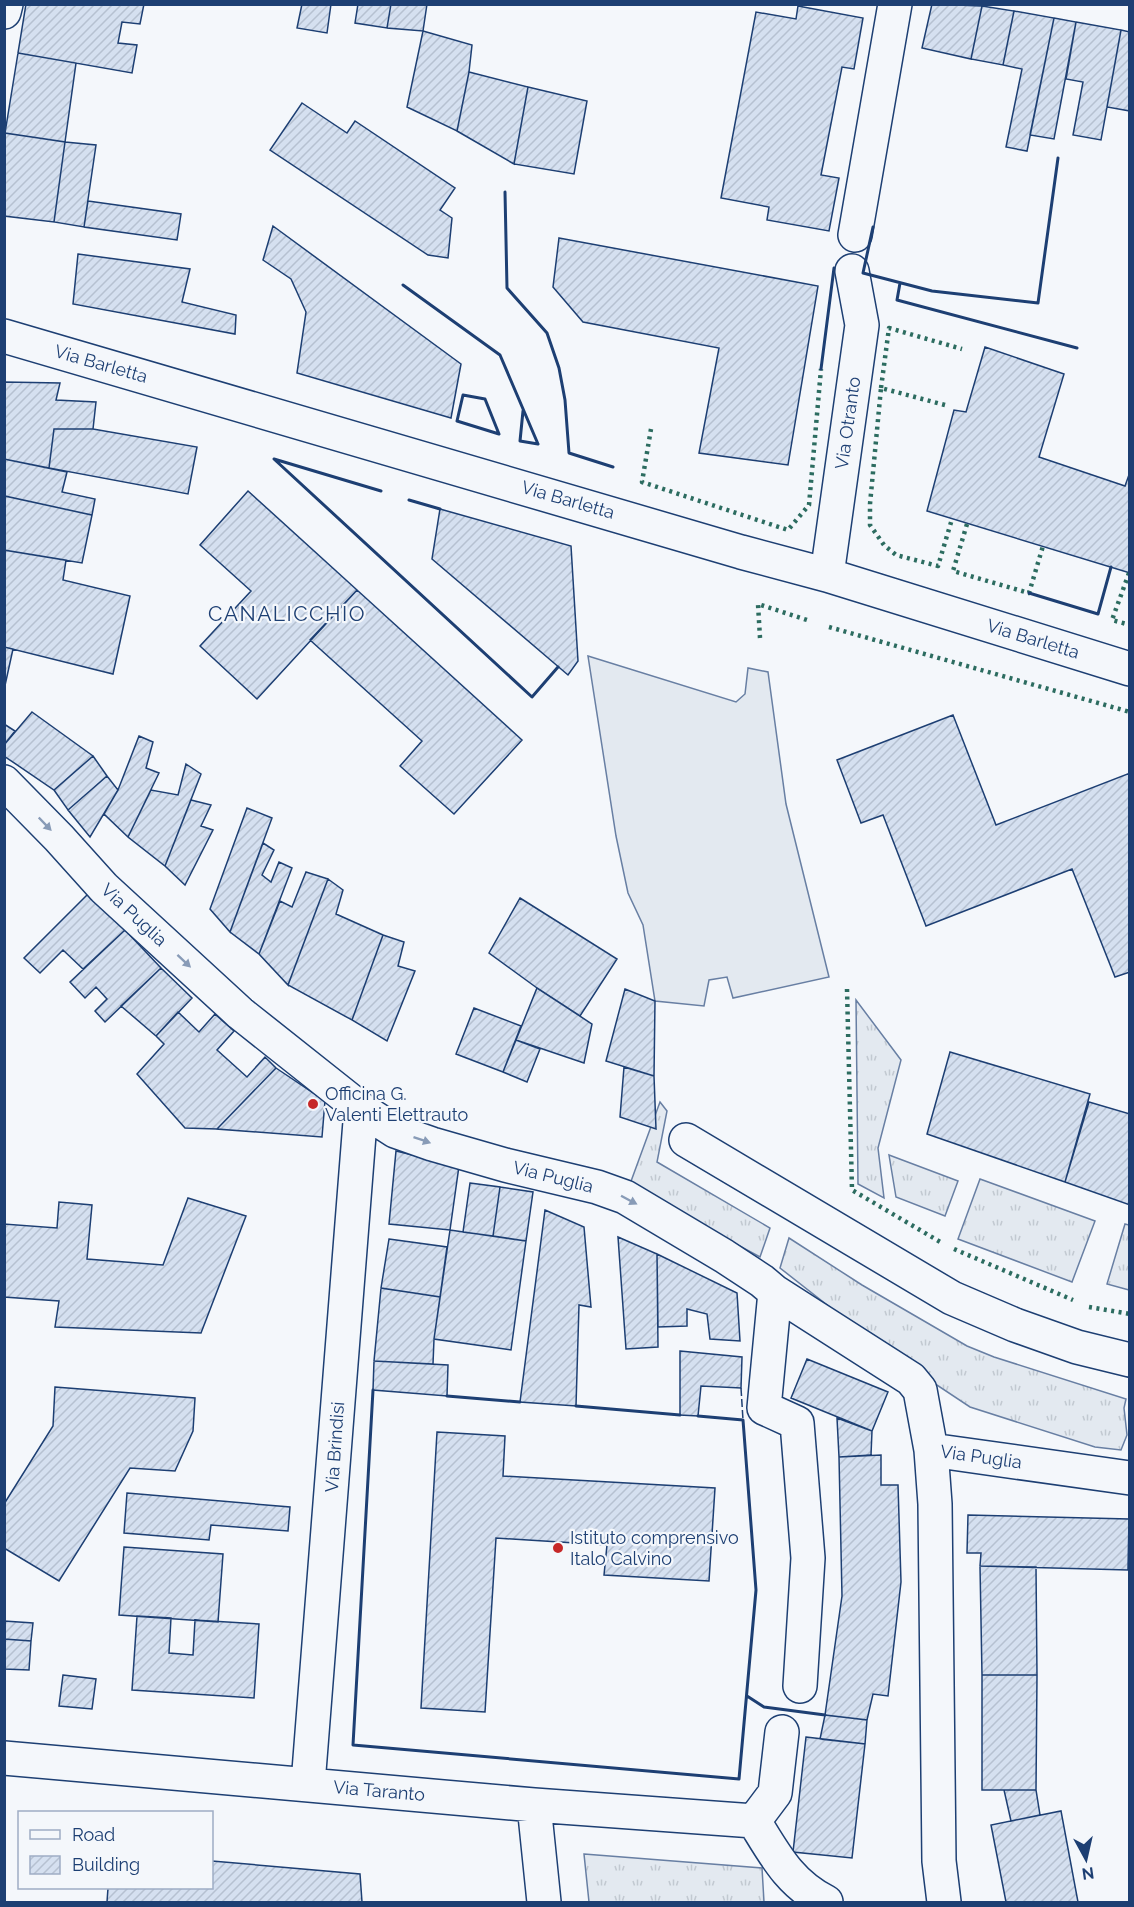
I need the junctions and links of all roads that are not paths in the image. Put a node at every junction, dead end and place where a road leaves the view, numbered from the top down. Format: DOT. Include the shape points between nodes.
graph roads {
  1 [pos="6,4"];
  2 [pos="895,4"];
  3 [pos="4,12"];
  4 [pos="855,235"];
  5 [pos="852,271"];
  6 [pos="4,336"];
  7 [pos="827,575"];
  8 [pos="1130,669"];
  9 [pos="4,782"];
  10 [pos="361,1109"];
  11 [pos="686,1140"];
  12 [pos="774,1292"];
  13 [pos="1130,1360"];
  14 [pos="931,1450"];
  15 [pos="1130,1478"];
  16 [pos="801,1686"];
  17 [pos="782,1731"];
  18 [pos="4,1758"];
  19 [pos="308,1784"];
  20 [pos="534,1805"];
  21 [pos="754,1821"];
  22 [pos="817,1900"];
  23 [pos="544,1902"];
  24 [pos="944,1902"];
  1 -- 3 [label="street"];
  2 -- 4 [label="street"];
  5 -- 7 [label="street, Via Otranto" via="862,325"];
  6 -- 7 [label="street, Via Barletta"];
  7 -- 8 [label="street, Via Barletta"];
  9 -- 10 [label="street, Via Puglia, one-way" via="104,888 240,1013"];
  10 -- 12 [label="street, Via Puglia, one-way" via="395,1131 432,1144 625,1197 724,1256"];
  10 -- 19 [label="street, Via Brindisi"];
  11 -- 13 [label="street" via="951,1298 1077,1347"];
  12 -- 14 [label="street, Via Puglia" via="911,1379 920,1390"];
  12 -- 16 [label="street" via="764,1408 797,1424 808,1558"];
  14 -- 15 [label="street, Via Puglia"];
  14 -- 24 [label="street" via="939,1861"];
  17 -- 21 [label="street" via="775,1793"];
  18 -- 19 [label="street, Via Taranto"];
  19 -- 20 [label="street, Via Taranto"];
  20 -- 21 [label="street, Via Taranto"];
  20 -- 23 [label="street"];
  21 -- 22 [label="street" via="783,1869"];
}
